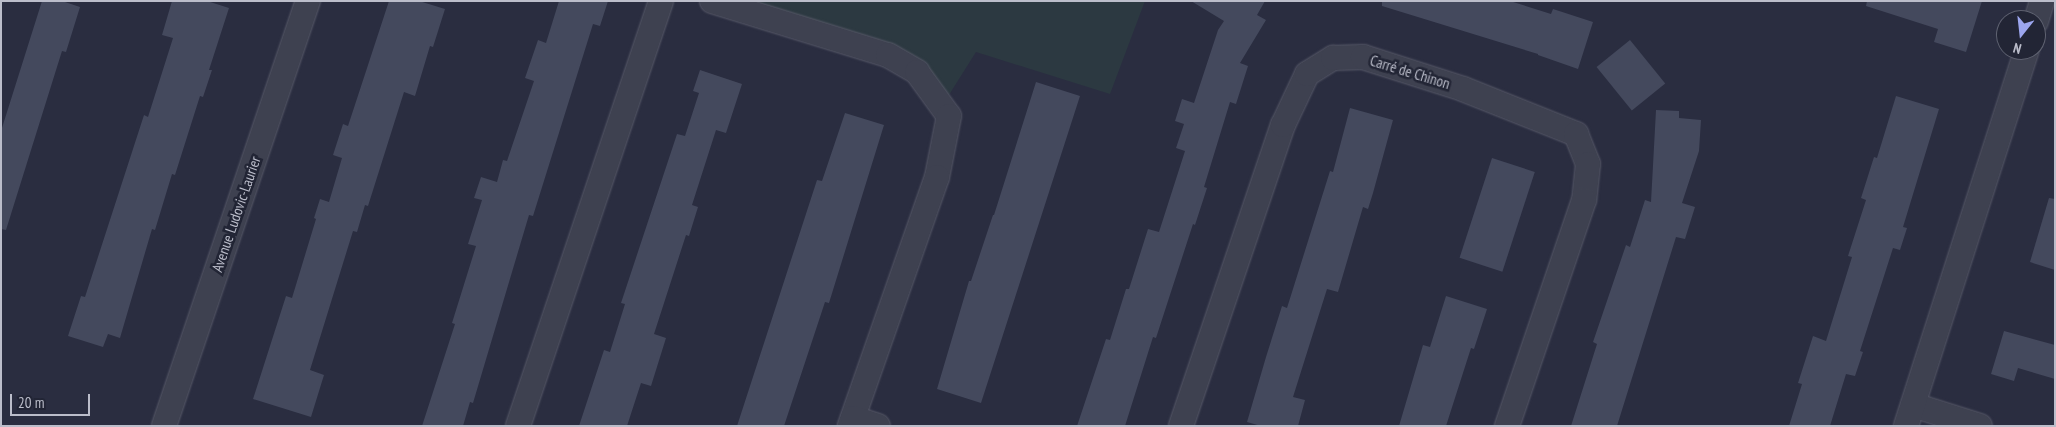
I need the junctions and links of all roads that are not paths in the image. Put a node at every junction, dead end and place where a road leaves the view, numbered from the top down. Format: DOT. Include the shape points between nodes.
graph roads {
  1 [pos="308,1"];
  2 [pos="661,1"];
  3 [pos="712,1"];
  4 [pos="2024,60"];
  5 [pos="1909,415"];
  6 [pos="852,422"];
  7 [pos="164,426"];
  8 [pos="518,426"];
  9 [pos="878,426"];
  10 [pos="1181,426"];
  11 [pos="1507,426"];
  12 [pos="1980,426"];
  1 -- 7 [label="street, Avenue Ludovic-Laurier"];
  2 -- 8 [label="street"];
  3 -- 6 [label="street" via="888,56 917,72 949,116 937,176"];
  4 -- 5 [label="street"];
  5 -- 12 [label="street"];
  6 -- 9 [label="street"];
  10 -- 11 [label="street, Carré de Chinon" via="1283,126 1307,74 1334,58 1363,57 1463,89 1576,134 1588,164 1584,200"];
}
